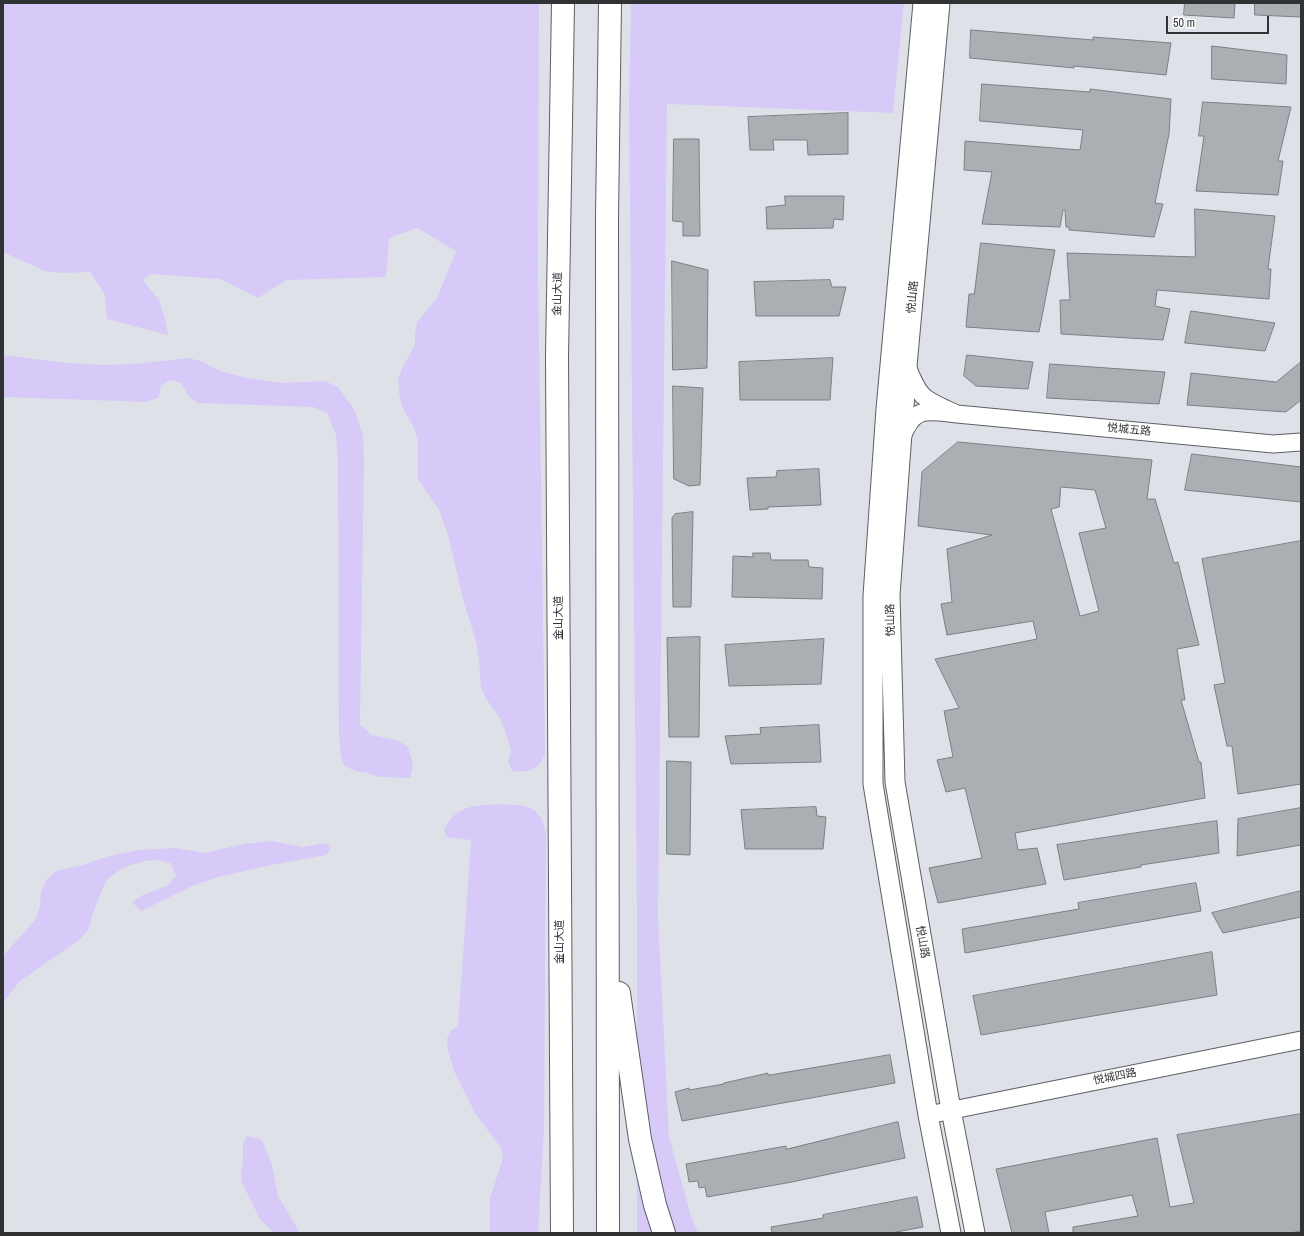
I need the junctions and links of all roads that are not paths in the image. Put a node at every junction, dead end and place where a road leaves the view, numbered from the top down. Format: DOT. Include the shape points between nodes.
graph roads {
  1 [pos="563,3"];
  2 [pos="610,3"];
  3 [pos="923,3"];
  4 [pos="940,3"];
  5 [pos="907,366"];
  6 [pos="957,414"];
  7 [pos="901,439"];
  8 [pos="1301,442"];
  9 [pos="608,924"];
  10 [pos="1301,1040"];
  11 [pos="951,1110"];
  12 [pos="928,1115"];
  13 [pos="561,1167"];
  14 [pos="556,1233"];
  15 [pos="562,1233"];
  16 [pos="608,1233"];
  17 [pos="664,1233"];
  18 [pos="951,1233"];
  19 [pos="975,1233"];
  1 -- 13 [label="highway, 金山大道" via="558,356"];
  2 -- 9 [label="highway" via="607,217"];
  3 -- 12 [label="main road, 悦山路" via="886,409 873,596 873,784"];
  4 -- 5 [label="main road, 悦山路"];
  5 -- 6 [label="street" via="922,396"];
  5 -- 7 [label="main road, 悦山路"];
  6 -- 7 [label="street, 悦城五路" via="919,413 907,425"];
  6 -- 8 [label="street, 悦城五路" via="1273,444"];
  7 -- 11 [label="main road, 悦山路" via="890,595 895,782"];
  9 -- 16 [label="highway"];
  9 -- 17 [label="highway" via="640,1139"];
  10 -- 11 [label="street, 悦城四路"];
  11 -- 12 [label="street, 悦城四路"];
  11 -- 19 [label="main road, 悦山路"];
  12 -- 18 [label="main road, 悦山路"];
  13 -- 14 [label="highway"];
  13 -- 15 [label="highway, 金山大道"];
}
